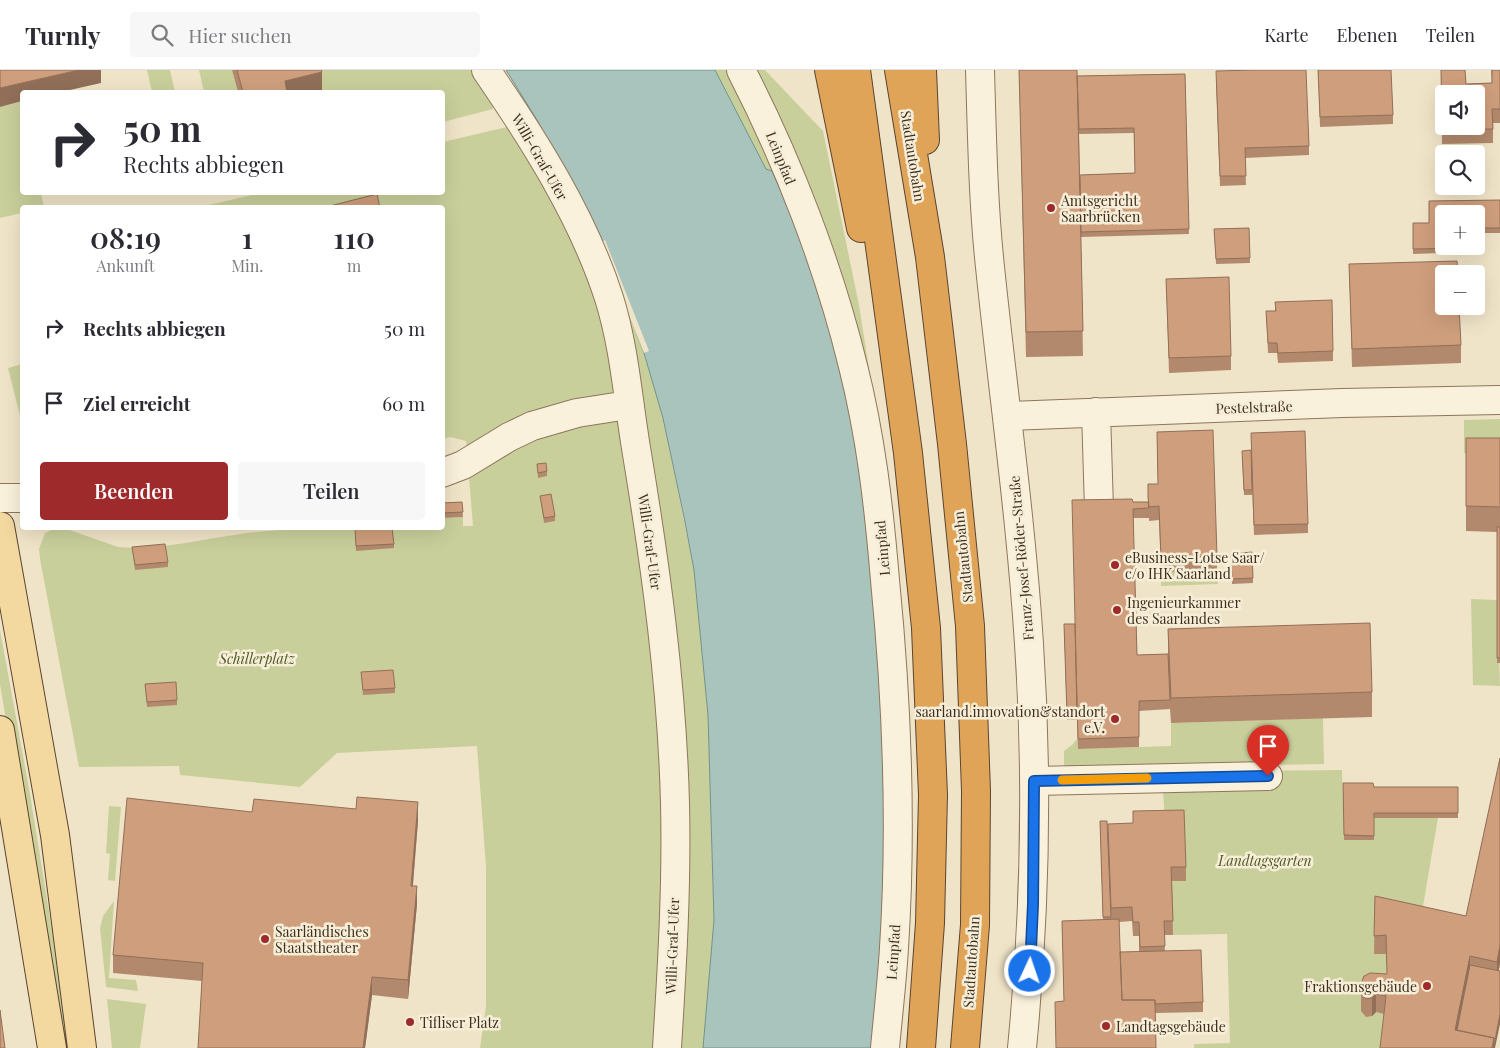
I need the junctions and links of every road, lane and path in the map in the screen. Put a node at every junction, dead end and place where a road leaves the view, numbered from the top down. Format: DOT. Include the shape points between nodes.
graph roads {
  1 [pos="486,70"];
  2 [pos="829,70"];
  3 [pos="856,70"];
  4 [pos="899,70"];
  5 [pos="922,70"];
  6 [pos="980,70"];
  7 [pos="744,72"];
  8 [pos="930,257"];
  9 [pos="893,343"];
  10 [pos="1500,400"];
  11 [pos="628,405"];
  12 [pos="1096,412"];
  13 [pos="1007,416"];
  14 [pos="445,471"];
  15 [pos="0,498"];
  16 [pos="20,498"];
  17 [pos="1099,509"];
  18 [pos="0,526"];
  19 [pos="0,730"];
  20 [pos="1268,776"];
  21 [pos="1034,781"];
  22 [pos="6,797"];
  23 [pos="52,1048"];
  24 [pos="82,1048"];
  25 [pos="667,1048"];
  26 [pos="885,1048"];
  27 [pos="921,1048"];
  28 [pos="965,1048"];
  29 [pos="1022,1048"];
  1 -- 11 [label="street, Willi-Graf-Ufer" via="543,157 596,262 618,330"];
  2 -- 9 [label="highway" via="865,250"];
  3 -- 9 [label="highway"];
  4 -- 8 [label="highway, Stadtautobahn"];
  5 -- 8 [label="highway"];
  6 -- 13 [label="street, Franz-Josef-Röder-Straße" via="990,265"];
  7 -- 26 [label="street, Leinpfad" via="799,200 839,311 865,417 877,490 893,658 897,757 894,947"];
  8 -- 28 [label="highway, Stadtautobahn" via="970,626 976,791 975,906"];
  9 -- 27 [label="highway" via="926,628 932,785 930,923"];
  10 -- 12 [label="street, Pestelstraße"];
  11 -- 14 [label="street" via="577,413 532,426 463,465"];
  11 -- 25 [label="street, Willi-Graf-Ufer" via="657,584 675,802 674,920"];
  12 -- 13 [label="street, Pestelstraße"];
  12 -- 17 [label="street"];
  13 -- 21 [label="street, Franz-Josef-Röder-Straße" via="1029,644"];
  15 -- 16 [label="street"];
  18 -- 24 [label="main road" via="55,835"];
  19 -- 22 [label="main road"];
  20 -- 21 [label="street"];
  21 -- 29 [label="street, Franz-Josef-Röder-Straße" via="1032,922"];
  22 -- 23 [label="main road"];
}
